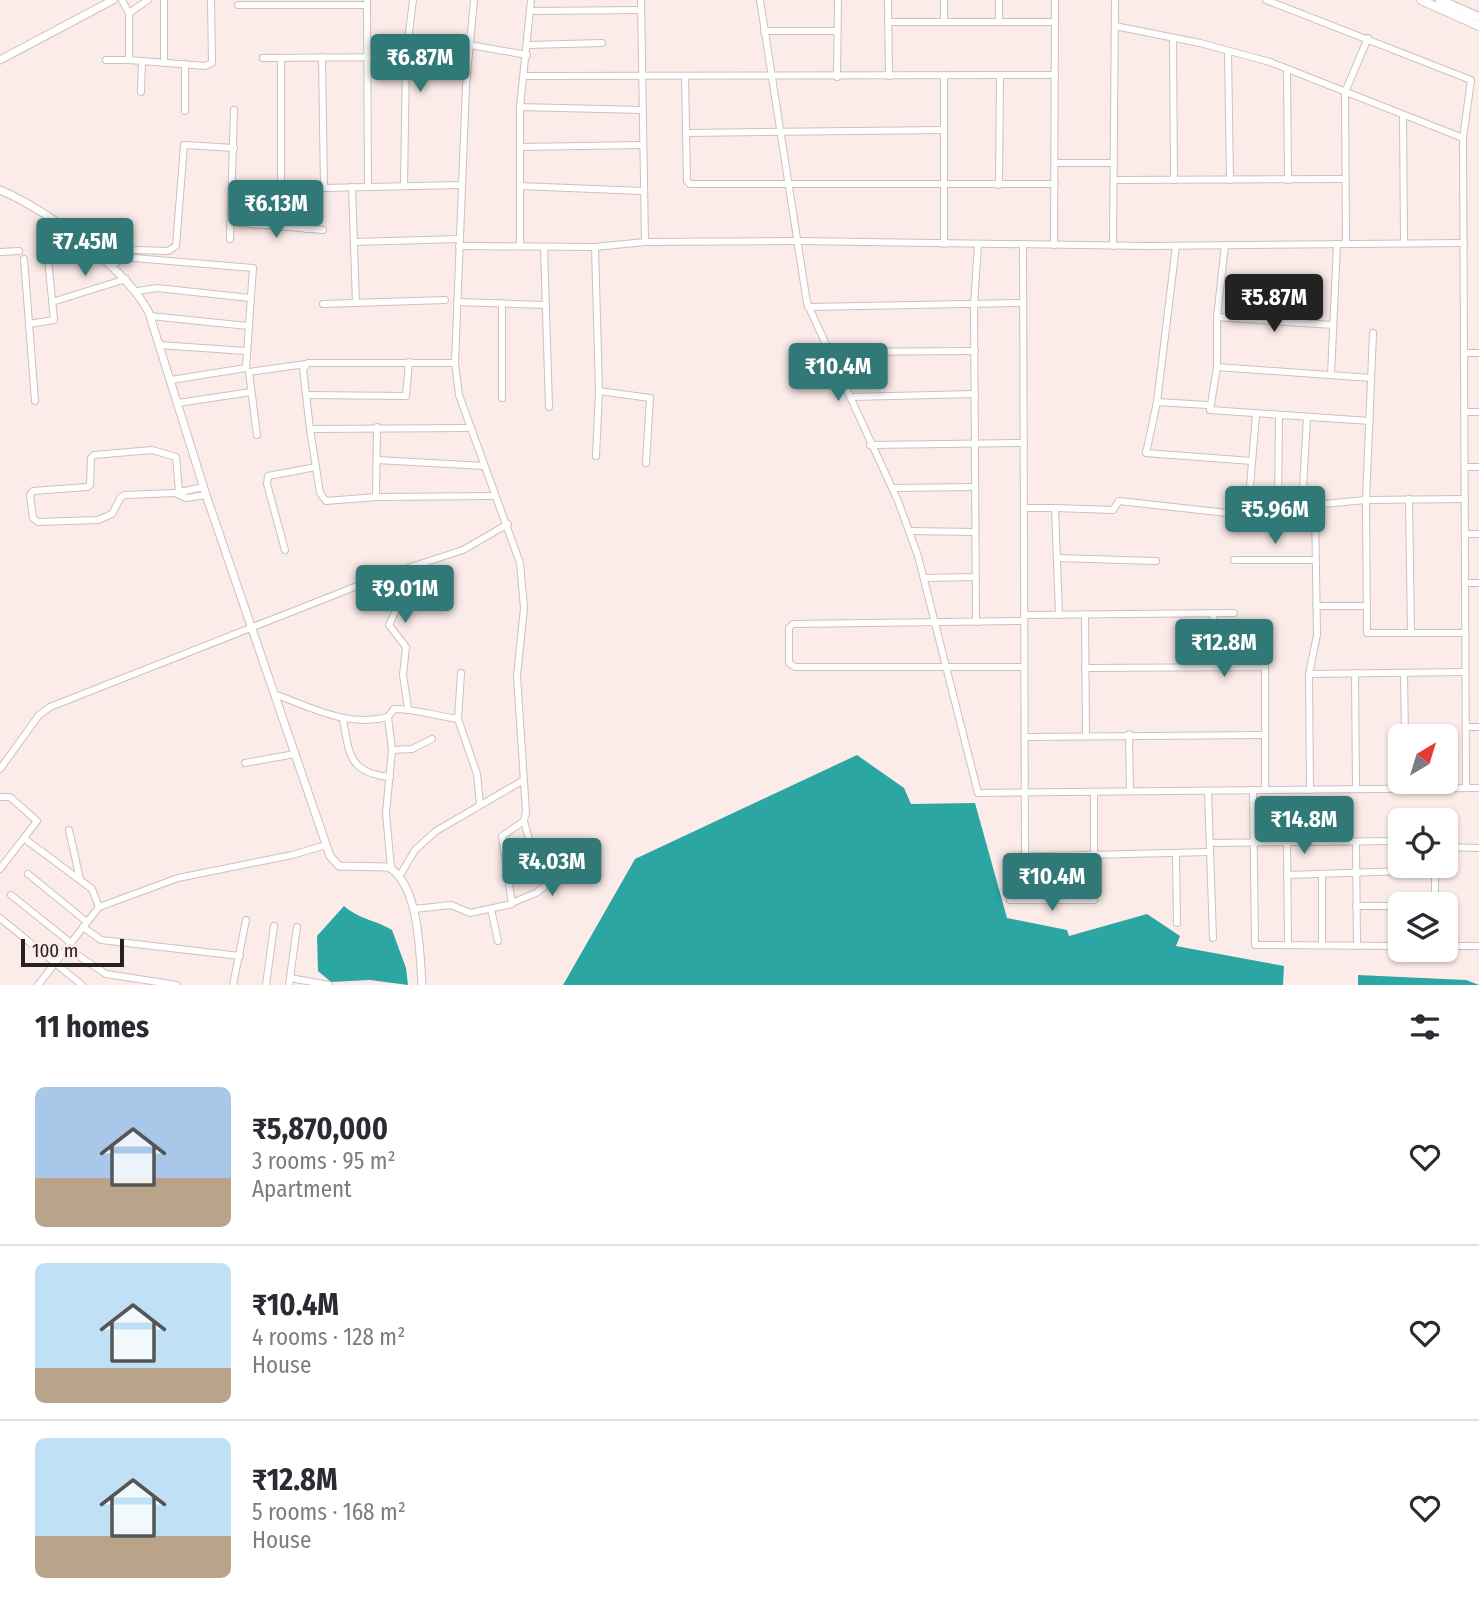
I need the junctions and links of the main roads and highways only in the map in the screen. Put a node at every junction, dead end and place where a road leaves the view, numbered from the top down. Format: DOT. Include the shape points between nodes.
graph roads {
  1 [pos="1421,0"];
  2 [pos="1440,0"];
  3 [pos="1479,17"];
  4 [pos="1479,26"];
  1 -- 4 [label="main road"];
  2 -- 3 [label="main road"];
}
